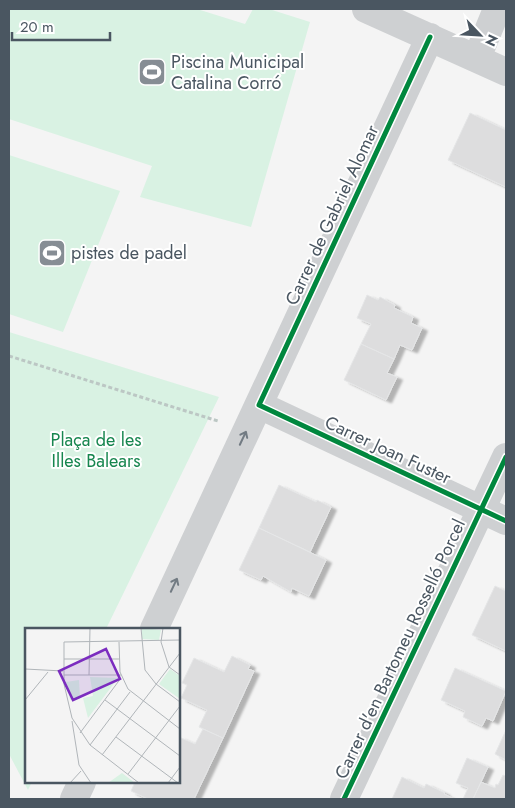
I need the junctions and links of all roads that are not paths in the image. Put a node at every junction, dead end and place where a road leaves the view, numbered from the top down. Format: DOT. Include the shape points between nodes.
graph roads {
  1 [pos="366,9"];
  2 [pos="497,9"];
  3 [pos="430,37"];
  4 [pos="477,58"];
  5 [pos="506,72"];
  6 [pos="258,405"];
  7 [pos="506,457"];
  8 [pos="482,509"];
  9 [pos="506,521"];
  10 [pos="154,628"];
  11 [pos="82,783"];
  12 [pos="74,799"];
  13 [pos="344,799"];
  1 -- 3 [label="street"];
  2 -- 4 [label="street"];
  3 -- 4 [label="street"];
  3 -- 6 [label="street, Carrer de Gabriel Alomar"];
  4 -- 5 [label="street"];
  6 -- 8 [label="street, Carrer Joan Fuster"];
  10 -- 6 [label="street, Carrer de Gabriel Alomar, one-way"];
  7 -- 8 [label="street, Carrer d'en Bartomeu Rosselló Porcel"];
  8 -- 9 [label="street, Carrer Joan Fuster"];
  8 -- 13 [label="street, Carrer d'en Bartomeu Rosselló Porcel"];
  11 -- 12 [label="street"];
}
